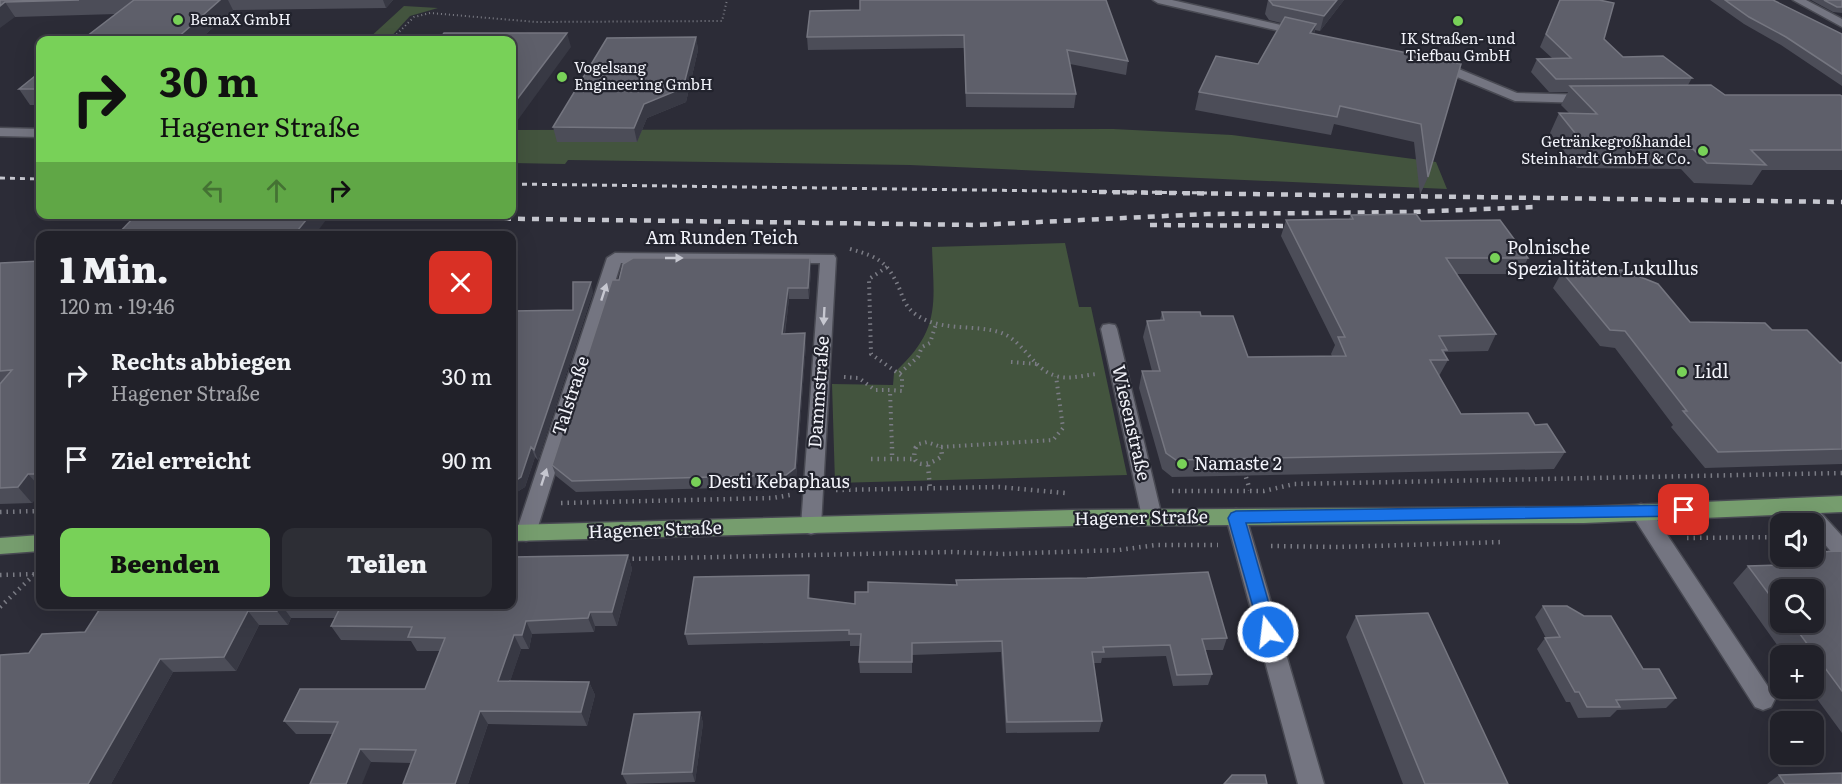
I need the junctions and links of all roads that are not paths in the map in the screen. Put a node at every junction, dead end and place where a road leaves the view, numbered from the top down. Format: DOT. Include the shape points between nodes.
graph roads {
  1 [pos="1158,0"];
  2 [pos="1798,0"];
  3 [pos="1842,24"];
  4 [pos="1316,36"];
  5 [pos="1424,61"];
  6 [pos="1596,99"];
  7 [pos="0,132"];
  8 [pos="36,133"];
  9 [pos="615,258"];
  10 [pos="828,258"];
  11 [pos="1109,329"];
  12 [pos="1842,504"];
  13 [pos="1803,506"];
  14 [pos="1641,512"];
  15 [pos="1152,517"];
  16 [pos="1236,518"];
  17 [pos="811,526"];
  18 [pos="519,533"];
  19 [pos="36,543"];
  20 [pos="0,546"];
  21 [pos="1842,550"];
  22 [pos="1763,699"];
  23 [pos="1311,784"];
  1 -- 4 [label="street"];
  2 -- 3 [label="street"];
  5 -- 6 [label="street" via="1445,66 1515,97"];
  7 -- 8 [label="street"];
  9 -- 10 [label="street, Am Runden Teich, one-way"];
  18 -- 9 [label="street, Talstraße, one-way" via="535,504"];
  10 -- 17 [label="street, Dammstraße, one-way"];
  11 -- 15 [label="street, Wiesenstraße"];
  12 -- 13 [label="main road, Hagener Straße"];
  13 -- 14 [label="main road, Hagener Straße"];
  13 -- 21 [label="street"];
  14 -- 16 [label="main road, Hagener Straße"];
  14 -- 22 [label="street"];
  15 -- 16 [label="main road, Hagener Straße"];
  15 -- 17 [label="main road, Hagener Straße"];
  16 -- 23 [label="street"];
  17 -- 18 [label="main road, Hagener Straße"];
  19 -- 20 [label="main road"];
}
